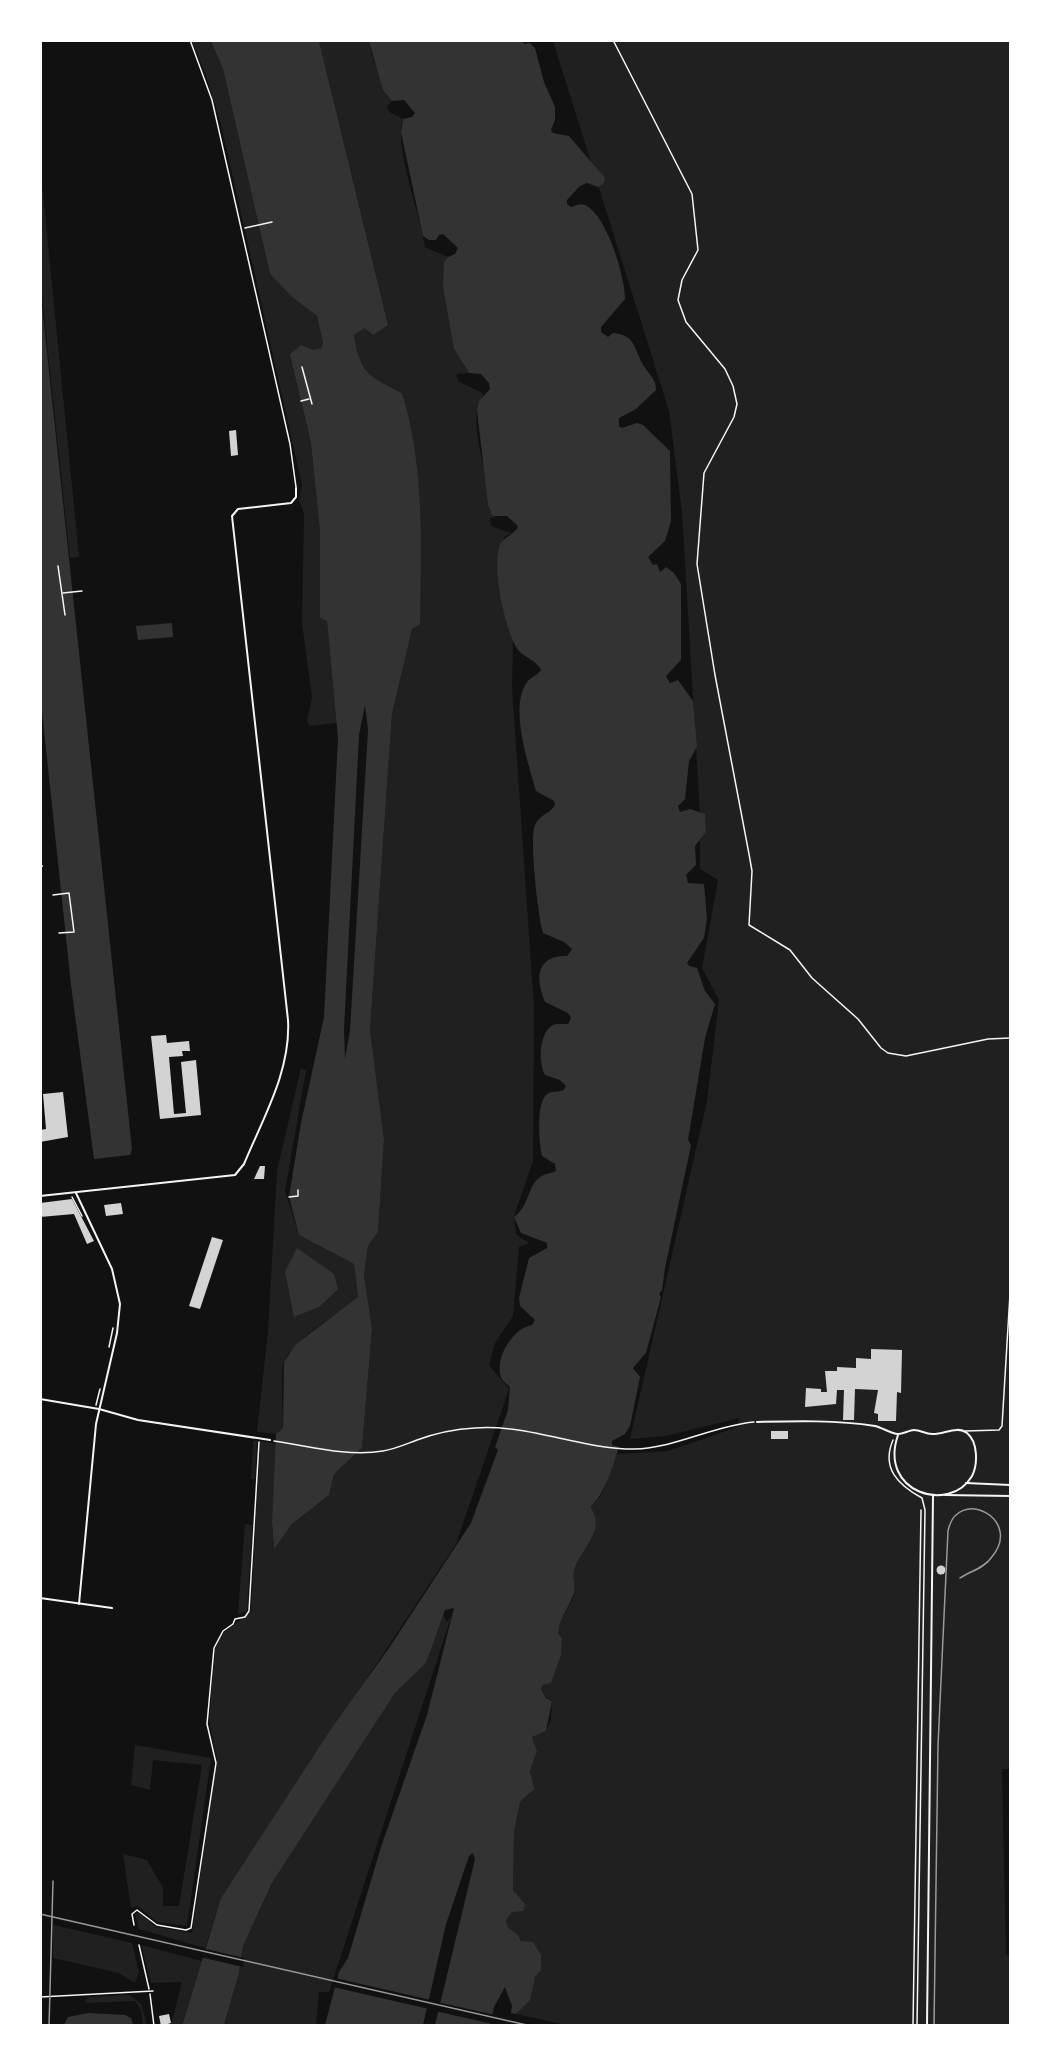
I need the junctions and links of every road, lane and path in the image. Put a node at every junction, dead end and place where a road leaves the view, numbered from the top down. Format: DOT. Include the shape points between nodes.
graph roads {
  1 [pos="190,40"];
  2 [pos="613,40"];
  3 [pos="272,222"];
  4 [pos="241,229"];
  5 [pos="302,367"];
  6 [pos="310,399"];
  7 [pos="301,401"];
  8 [pos="312,404"];
  9 [pos="296,488"];
  10 [pos="58,566"];
  11 [pos="82,591"];
  12 [pos="62,593"];
  13 [pos="65,615"];
  14 [pos="53,895"];
  15 [pos="59,933"];
  16 [pos="1011,1038"];
  17 [pos="298,1191"];
  18 [pos="70,1193"];
  19 [pos="76,1193"];
  20 [pos="40,1196"];
  21 [pos="289,1197"];
  22 [pos="82,1216"];
  23 [pos="1011,1294"];
  24 [pos="114,1326"];
  25 [pos="108,1352"];
  26 [pos="100,1385"];
  27 [pos="40,1399"];
  28 [pos="97,1409"];
  29 [pos="757,1422"];
  30 [pos="964,1431"];
  31 [pos="898,1435"];
  32 [pos="259,1438"];
  33 [pos="270,1440"];
  34 [pos="966,1483"];
  35 [pos="1011,1485"];
  36 [pos="942,1495"];
  37 [pos="933,1496"];
  38 [pos="1011,1496"];
  39 [pos="921,1497"];
  40 [pos="921,1510"];
  41 [pos="40,1598"];
  42 [pos="79,1604"];
  43 [pos="112,1608"];
  44 [pos="134,1925"];
  45 [pos="139,1945"];
  46 [pos="150,1991"];
  47 [pos="153,1991"];
  48 [pos="40,1997"];
  49 [pos="154,2025"];
  50 [pos="913,2025"];
  51 [pos="917,2025"];
  52 [pos="927,2025"];
  1 -- 4 [label="lane" via="212,100"];
  2 -- 16 [label="path" via="692,194 698,250 682,279 678,300 686,322 725,369 737,404 704,472 697,564 752,871 749,925 790,950 812,978 858,1019 888,1053 906,1056"];
  3 -- 4 [label="path"];
  4 -- 9 [label="lane" via="294,462"];
  5 -- 6 [label="path"];
  6 -- 7 [label="path"];
  6 -- 8 [label="path"];
  9 -- 19 [label="street" via="296,498 291,503 238,509 232,516 288,1028 280,1078 237,1174"];
  10 -- 12 [label="path"];
  11 -- 12 [label="path"];
  12 -- 13 [label="path"];
  14 -- 15 [label="path" via="69,893 74,932"];
  17 -- 21 [label="path" via="298,1196"];
  18 -- 19 [label="street"];
  18 -- 20 [label="street"];
  18 -- 22 [label="path"];
  19 -- 28 [label="street" via="109,1260 119,1299 118,1328"];
  23 -- 30 [label="lane" via="1002,1426 999,1430"];
  24 -- 25 [label="path"];
  26 -- 28 [label="path"];
  27 -- 28 [label="street"];
  28 -- 32 [label="street" via="138,1420"];
  28 -- 42 [label="street"];
  29 -- 31 [label="street" via="872,1426"];
  29 -- 33 [label="path" via="727,1426 679,1443 635,1449 489,1427 441,1433 373,1453"];
  30 -- 31 [label="street" via="933,1434 914,1430"];
  30 -- 34 [label="street" via="972,1440 976,1455"];
  31 -- 37 [label="street" via="894,1460 898,1474 913,1488"];
  32 -- 33 [label="street"];
  32 -- 44 [label="path" via="249,1611 219,1635 214,1648 207,1725 216,1763 191,1928 157,1925 137,1910 132,1914"];
  34 -- 35 [label="street"];
  34 -- 36 [label="street"];
  36 -- 37 [label="street"];
  36 -- 38 [label="street"];
  37 -- 52 [label="street"];
  39 -- 51 [label="path" via="925,1510"];
  40 -- 50 [label="path"];
  41 -- 42 [label="street"];
  42 -- 43 [label="street"];
  45 -- 46 [label="path"];
  46 -- 47 [label="lane"];
  46 -- 48 [label="lane"];
  46 -- 49 [label="path"];
}
